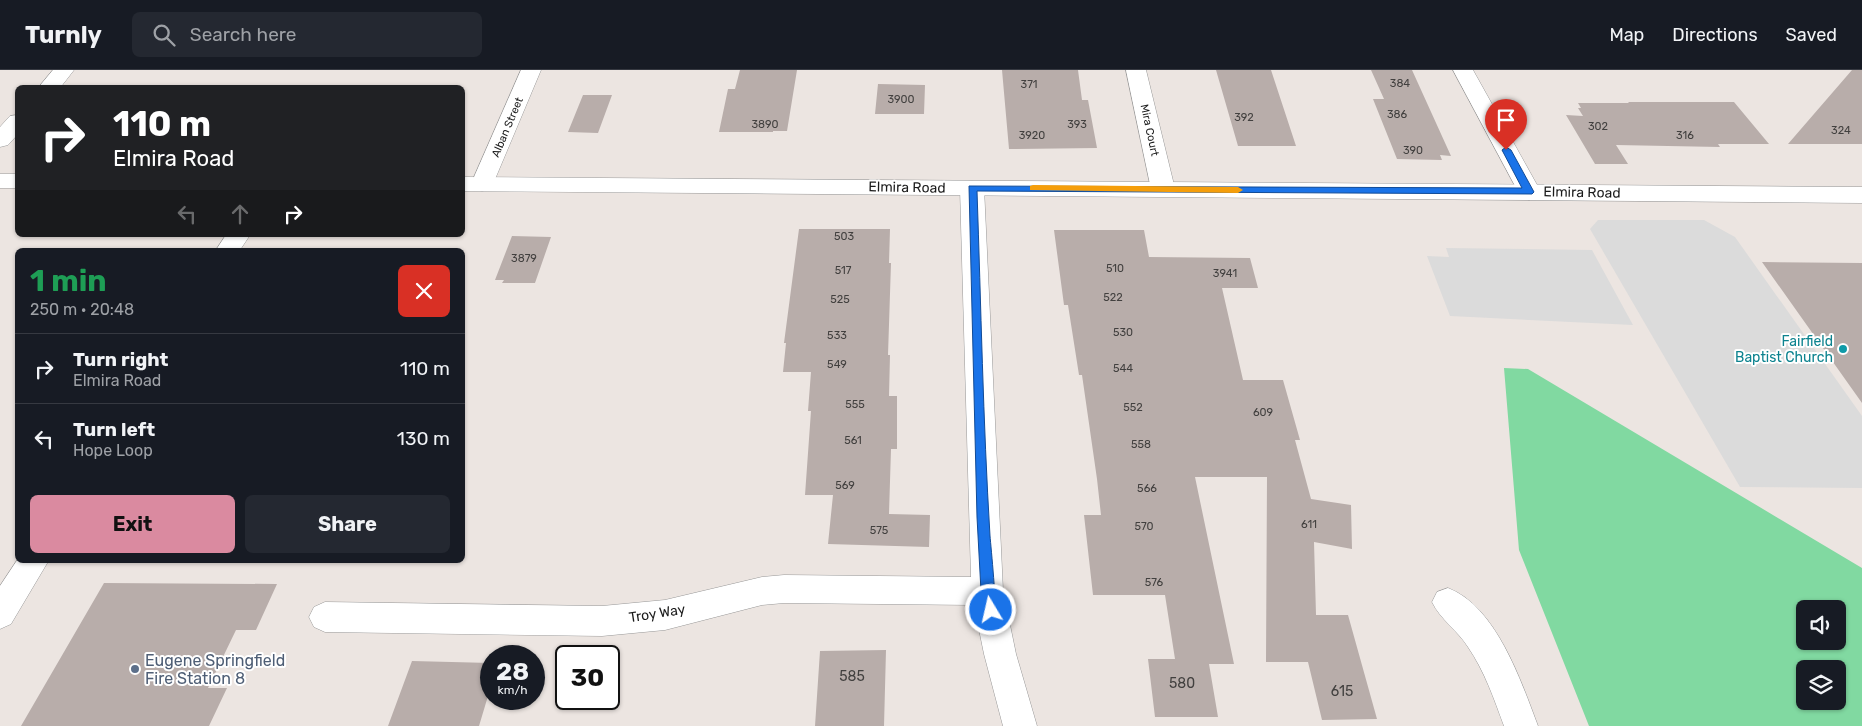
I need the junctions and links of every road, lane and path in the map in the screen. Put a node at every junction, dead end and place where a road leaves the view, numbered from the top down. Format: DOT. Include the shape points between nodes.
graph roads {
  1 [pos="64,70"];
  2 [pos="531,70"];
  3 [pos="1136,70"];
  4 [pos="1463,70"];
  5 [pos="51,85"];
  6 [pos="15,124"];
  7 [pos="0,140"];
  8 [pos="0,181"];
  9 [pos="15,181"];
  10 [pos="472,184"];
  11 [pos="972,188"];
  12 [pos="1163,189"];
  13 [pos="1529,192"];
  14 [pos="1862,194"];
  15 [pos="237,237"];
  16 [pos="229,248"];
  17 [pos="32,563"];
  18 [pos="987,591"];
  19 [pos="1448,602"];
  20 [pos="0,614"];
  21 [pos="325,617"];
  22 [pos="1020,726"];
  23 [pos="1521,726"];
  1 -- 5 [label="street"];
  2 -- 10 [label="street, Alban Street"];
  3 -- 12 [label="street, Mira Court"];
  4 -- 13 [label="street"];
  6 -- 7 [label="street"];
  8 -- 9 [label="street"];
  10 -- 11 [label="street, Elmira Road"];
  11 -- 12 [label="street, Elmira Road"];
  11 -- 18 [label="street"];
  12 -- 13 [label="street, Elmira Road"];
  13 -- 14 [label="street, Elmira Road"];
  15 -- 16 [label="street"];
  17 -- 20 [label="street"];
  18 -- 21 [label="street, Troy Way" via="762,590 665,614 602,621"];
  18 -- 22 [label="street"];
  19 -- 23 [label="street" via="1472,625 1487,646 1500,670"];
}
